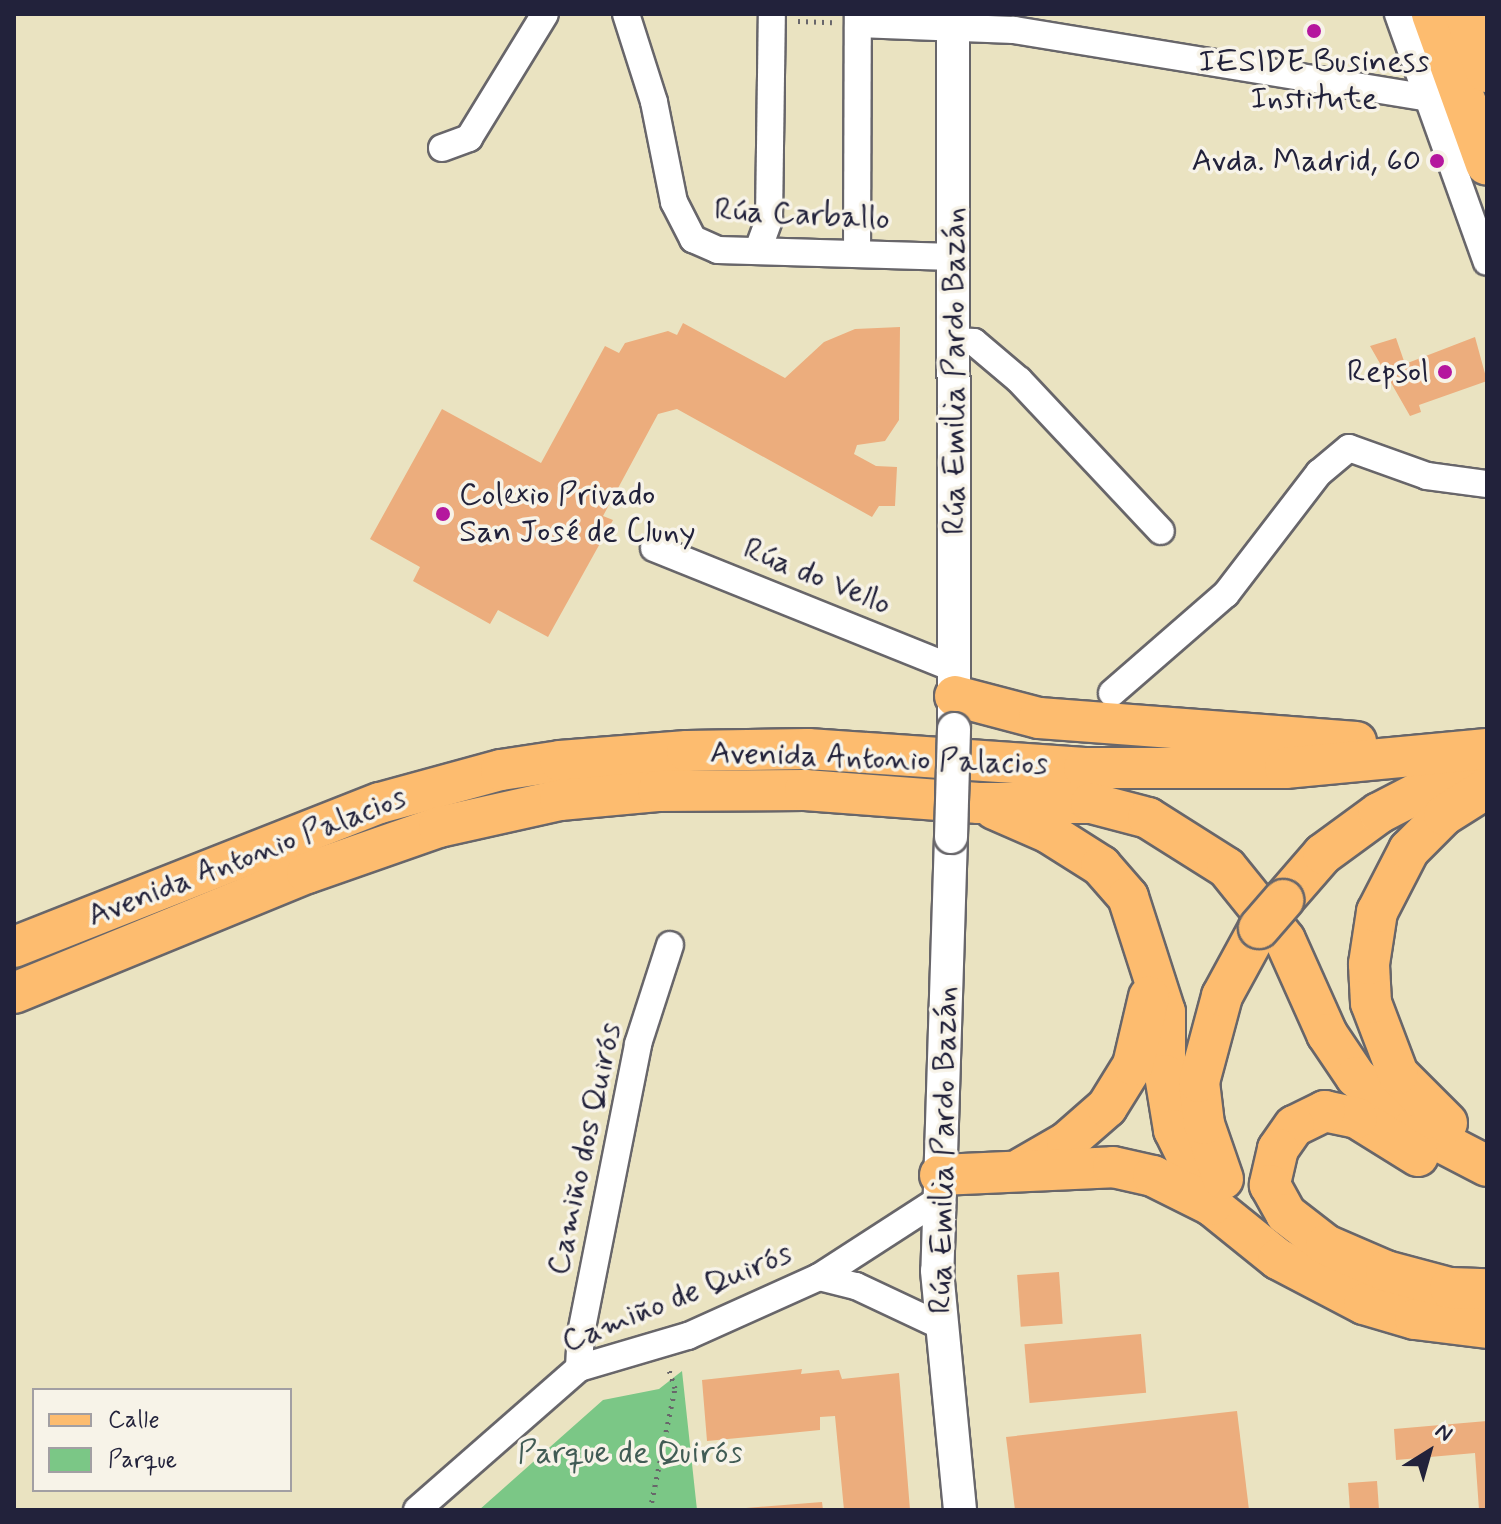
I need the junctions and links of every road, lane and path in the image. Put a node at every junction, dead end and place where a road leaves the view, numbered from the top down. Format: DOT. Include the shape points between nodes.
graph roads {
  1 [pos="545,14"];
  2 [pos="626,14"];
  3 [pos="1398,14"];
  4 [pos="1433,14"];
  5 [pos="1466,14"];
  6 [pos="782,18"];
  7 [pos="853,20"];
  8 [pos="953,21"];
  9 [pos="1467,95"];
  10 [pos="442,148"];
  11 [pos="1487,164"];
  12 [pos="758,250"];
  13 [pos="857,252"];
  14 [pos="954,257"];
  15 [pos="1487,262"];
  16 [pos="955,341"];
  17 [pos="1487,484"];
  18 [pos="1161,531"];
  19 [pos="654,548"];
  20 [pos="1112,693"];
  21 [pos="955,698"];
  22 [pos="1487,749"];
  23 [pos="1434,754"];
  24 [pos="1487,757"];
  25 [pos="1487,788"];
  26 [pos="979,803"];
  27 [pos="670,945"];
  28 [pos="14,947"];
  29 [pos="1153,968"];
  30 [pos="14,993"];
  31 [pos="1487,1153"];
  32 [pos="1487,1166"];
  33 [pos="1012,1174"];
  34 [pos="1487,1177"];
  35 [pos="939,1188"];
  36 [pos="1227,1216"];
  37 [pos="819,1277"];
  38 [pos="1487,1289"];
  39 [pos="941,1326"];
  40 [pos="1487,1328"];
  41 [pos="579,1368"];
  42 [pos="669,1368"];
  43 [pos="417,1510"];
  44 [pos="650,1510"];
  45 [pos="960,1510"];
  1 -- 10 [label="street" via="469,138"];
  2 -- 12 [label="street, Rúa Carballo" via="654,102 679,220 705,247"];
  3 -- 9 [label="street"];
  4 -- 9 [label="highway"];
  5 -- 9 [label="highway"];
  6 -- 7 [label="path"];
  6 -- 12 [label="street" via="769,219"];
  7 -- 8 [label="street"];
  7 -- 13 [label="street"];
  8 -- 9 [label="street"];
  8 -- 14 [label="street, Rúa Emilia Pardo Bazán"];
  9 -- 11 [label="highway"];
  9 -- 15 [label="street"];
  12 -- 13 [label="street, Rúa Carballo"];
  13 -- 14 [label="street, Rúa Carballo"];
  14 -- 16 [label="street, Rúa Emilia Pardo Bazán"];
  16 -- 18 [label="street" via="974,342 1019,380"];
  16 -- 21 [label="street, Rúa Emilia Pardo Bazán"];
  17 -- 20 [label="street" via="1427,476 1349,448 1319,473 1226,594"];
  19 -- 21 [label="street, Rúa do Vello"];
  21 -- 23 [label="main road" via="1039,718 1393,744"];
  21 -- 35 [label="street, Rúa Emilia Pardo Bazán, bridge"];
  22 -- 23 [label="main road, Avenida Antonio Palacios"];
  23 -- 28 [label="main road, Avenida Antonio Palacios" via="1285,768 1084,768 808,749 560,761 501,770 380,803"];
  24 -- 36 [label="main road" via="1379,813 1323,854 1271,914 1222,996 1199,1082 1214,1164 1244,1214"];
  25 -- 31 [label="main road" via="1444,815 1409,850 1377,912 1369,964 1371,1003 1398,1074 1433,1112"];
  26 -- 29 [label="main road" via="1049,833 1101,866 1128,897"];
  26 -- 30 [label="main road, Avenida Antonio Palacios" via="805,790 658,791 560,800 439,827 307,873"];
  26 -- 32 [label="main road" via="1091,803 1148,818 1189,839 1227,868 1285,940 1327,1034 1356,1077 1414,1128"];
  27 -- 41 [label="street, Camiño dos Quirós" via="638,1044 581,1333"];
  29 -- 33 [label="main road" via="1133,1065 1107,1107 1067,1142"];
  29 -- 36 [label="main road" via="1165,1012 1165,1075 1174,1130"];
  33 -- 35 [label="main road"];
  33 -- 36 [label="main road" via="1113,1167 1153,1176"];
  34 -- 38 [label="main road" via="1463,1176 1415,1156 1357,1118 1325,1111 1294,1126 1278,1149 1270,1185 1286,1214 1326,1245 1386,1271 1450,1288"];
  35 -- 37 [label="street, Camiño de Quirós"];
  35 -- 39 [label="street, Rúa Emilia Pardo Bazán"];
  36 -- 40 [label="main road" via="1278,1259 1364,1304 1415,1319"];
  37 -- 39 [label="street, Camiño de Quirós" via="856,1286"];
  37 -- 41 [label="street, Camiño de Quirós" via="688,1336"];
  39 -- 45 [label="street, Rúa Emilia Pardo Bazán"];
  41 -- 43 [label="street, Camiño de Quirós"];
  42 -- 44 [label="path" via="675,1388"];
}
